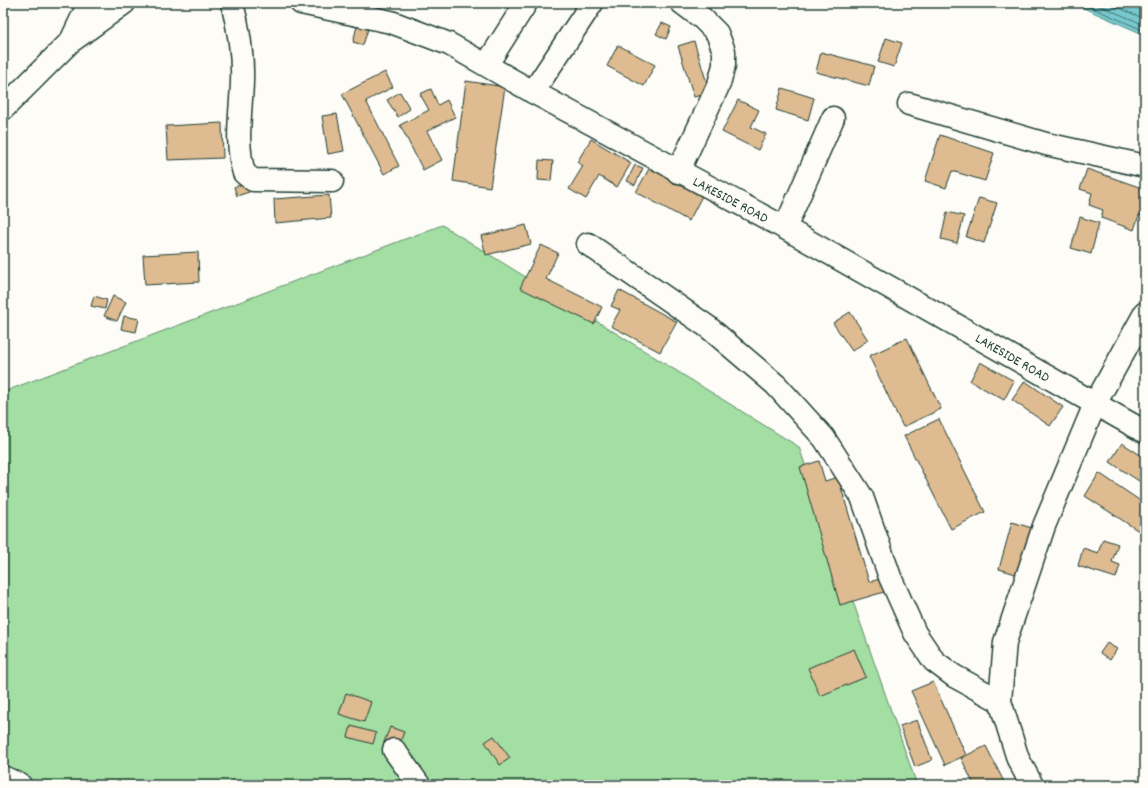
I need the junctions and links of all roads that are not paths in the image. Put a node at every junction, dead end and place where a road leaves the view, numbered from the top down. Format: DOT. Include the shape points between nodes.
graph roads {
  1 [pos="89,3"];
  2 [pos="101,3"];
  3 [pos="124,3"];
  4 [pos="232,3"];
  5 [pos="301,3"];
  6 [pos="526,3"];
  7 [pos="592,3"];
  8 [pos="682,3"];
  9 [pos="70,42"];
  10 [pos="487,64"];
  11 [pos="533,92"];
  12 [pos="909,104"];
  13 [pos="3,109"];
  14 [pos="834,118"];
  15 [pos="1145,166"];
  16 [pos="678,172"];
  17 [pos="332,182"];
  18 [pos="786,228"];
  19 [pos="588,244"];
  20 [pos="1145,313"];
  21 [pos="1096,404"];
  22 [pos="1145,432"];
  23 [pos="1000,701"];
  24 [pos="394,750"];
  25 [pos="3,778"];
  26 [pos="20,785"];
  27 [pos="419,785"];
  28 [pos="1032,785"];
  1 -- 9 [label="street"];
  2 -- 3 [label="street" via="112,6"];
  3 -- 9 [label="street"];
  4 -- 17 [label="street" via="242,58 238,127 244,173 253,180"];
  5 -- 10 [label="street, LAKESIDE ROAD" via="391,22 449,44"];
  6 -- 10 [label="street"];
  7 -- 11 [label="street"];
  8 -- 16 [label="street" via="717,33 724,51 724,64 719,84"];
  9 -- 13 [label="street"];
  10 -- 11 [label="street, LAKESIDE ROAD"];
  11 -- 16 [label="street, LAKESIDE ROAD"];
  12 -- 15 [label="street" via="1046,144"];
  14 -- 18 [label="street"];
  16 -- 18 [label="street, LAKESIDE ROAD"];
  18 -- 21 [label="street, LAKESIDE ROAD"];
  19 -- 23 [label="street" via="708,327 776,386 824,438 862,497 890,577 915,633 934,661 954,676"];
  20 -- 21 [label="street"];
  21 -- 22 [label="street, LAKESIDE ROAD"];
  21 -- 23 [label="street" via="1044,526 1005,642"];
  23 -- 28 [label="street" via="1018,760"];
  24 -- 27 [label="street"];
  25 -- 26 [label="street"];
}
